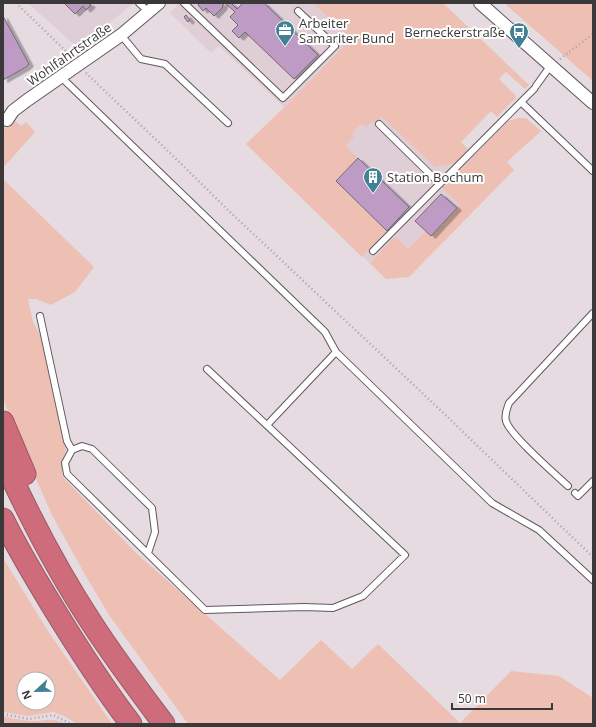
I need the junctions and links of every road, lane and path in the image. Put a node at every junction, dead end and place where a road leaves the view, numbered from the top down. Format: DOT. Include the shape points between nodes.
graph roads {
  1 [pos="16,3"];
  2 [pos="140,3"];
  3 [pos="158,3"];
  4 [pos="184,3"];
  5 [pos="480,3"];
  6 [pos="298,11"];
  7 [pos="149,12"];
  8 [pos="593,34"];
  9 [pos="121,35"];
  10 [pos="64,49"];
  11 [pos="78,64"];
  12 [pos="551,66"];
  13 [pos="61,77"];
  14 [pos="521,102"];
  15 [pos="593,103"];
  16 [pos="7,120"];
  17 [pos="228,123"];
  18 [pos="379,124"];
  19 [pos="593,171"];
  20 [pos="440,184"];
  21 [pos="373,251"];
  22 [pos="593,313"];
  23 [pos="40,316"];
  24 [pos="336,352"];
  25 [pos="207,369"];
  26 [pos="3,422"];
  27 [pos="267,425"];
  28 [pos="72,450"];
  29 [pos="3,459"];
  30 [pos="593,481"];
  31 [pos="568,486"];
  32 [pos="575,493"];
  33 [pos="3,518"];
  34 [pos="148,553"];
  35 [pos="593,557"];
  36 [pos="53,559"];
  37 [pos="593,580"];
  38 [pos="3,714"];
  39 [pos="71,724"];
  40 [pos="131,724"];
  41 [pos="164,724"];
  1 -- 10 [label="path"];
  2 -- 7 [label="lane"];
  3 -- 7 [label="street, Wohlfahrtstraße"];
  4 -- 6 [label="lane" via="283,98 335,46"];
  5 -- 12 [label="street"];
  7 -- 9 [label="street, Wohlfahrtstraße"];
  8 -- 12 [label="path"];
  9 -- 11 [label="street, Wohlfahrtstraße"];
  9 -- 17 [label="lane" via="141,58 165,64"];
  11 -- 13 [label="street, Wohlfahrtstraße"];
  11 -- 35 [label="path" via="234,217"];
  12 -- 14 [label="lane"];
  12 -- 15 [label="street"];
  13 -- 16 [label="street, Wohlfahrtstraße" via="18,108"];
  13 -- 24 [label="lane" via="325,332"];
  14 -- 19 [label="lane"];
  14 -- 20 [label="lane"];
  18 -- 20 [label="lane"];
  20 -- 21 [label="lane"];
  22 -- 31 [label="lane" via="510,403 505,414 506,422 513,433"];
  23 -- 28 [label="lane" via="67,441"];
  24 -- 27 [label="lane"];
  24 -- 37 [label="lane" via="492,503 539,530"];
  25 -- 27 [label="lane"];
  26 -- 36 [label="highway" via="47,527"];
  27 -- 34 [label="lane" via="404,555 362,596 333,608 205,610"];
  28 -- 34 [label="lane" via="65,463 67,474"];
  28 -- 34 [label="lane" via="82,446 92,449 152,508 154,532"];
  29 -- 36 [label="highway"];
  30 -- 32 [label="lane" via="578,496"];
  33 -- 40 [label="highway" via="30,571 70,637"];
  36 -- 41 [label="highway" via="93,624"];
  38 -- 39 [label="path" via="28,719 53,715"];
}
